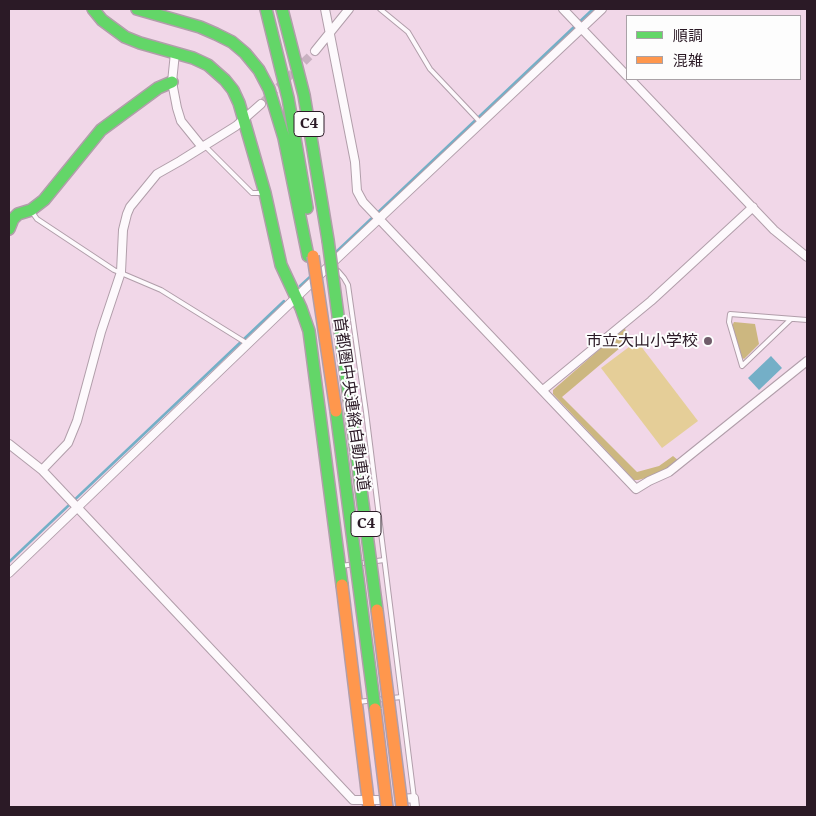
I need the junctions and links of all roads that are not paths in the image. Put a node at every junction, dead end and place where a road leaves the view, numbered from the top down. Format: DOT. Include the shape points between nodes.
graph roads {
  1 [pos="93,9"];
  2 [pos="136,9"];
  3 [pos="266,9"];
  4 [pos="282,9"];
  5 [pos="287,9"];
  6 [pos="325,9"];
  7 [pos="349,9"];
  8 [pos="380,9"];
  9 [pos="564,9"];
  10 [pos="602,9"];
  11 [pos="286,23"];
  12 [pos="581,28"];
  13 [pos="330,33"];
  14 [pos="315,50"];
  15 [pos="175,53"];
  16 [pos="626,75"];
  17 [pos="631,80"];
  18 [pos="172,82"];
  19 [pos="261,104"];
  20 [pos="244,119"];
  21 [pos="481,123"];
  22 [pos="203,146"];
  23 [pos="266,193"];
  24 [pos="753,207"];
  25 [pos="31,210"];
  26 [pos="380,218"];
  27 [pos="9,229"];
  28 [pos="310,256"];
  29 [pos="807,257"];
  30 [pos="331,264"];
  31 [pos="121,272"];
  32 [pos="296,297"];
  33 [pos="791,319"];
  34 [pos="807,320"];
  35 [pos="248,344"];
  36 [pos="807,361"];
  37 [pos="543,390"];
  38 [pos="366,412"];
  39 [pos="348,414"];
  40 [pos="339,416"];
  41 [pos="321,418"];
  42 [pos="9,444"];
  43 [pos="42,470"];
  44 [pos="77,507"];
  45 [pos="384,560"];
  46 [pos="340,566"];
  47 [pos="9,573"];
  48 [pos="401,697"];
  49 [pos="356,703"];
  50 [pos="414,798"];
  51 [pos="369,804"];
  52 [pos="387,807"];
  53 [pos="402,807"];
  54 [pos="415,807"];
  1 -- 15 [label="main road" via="125,37"];
  2 -- 28 [label="main road" via="216,34 232,42 259,70 269,89 284,138"];
  3 -- 28 [label="main road, 首都圏中央連絡自動車道 / C4" via="293,125 306,198"];
  4 -- 11 [label="main road, 首都圏中央連絡自動車道 / C4"];
  5 -- 11 [label="main road"];
  6 -- 13 [label="street"];
  7 -- 13 [label="street"];
  8 -- 21 [label="lane" via="408,32 430,69"];
  9 -- 12 [label="street"];
  10 -- 12 [label="street"];
  11 -- 53 [label="main road, 首都圏中央連絡自動車道 / C4, bridge" via="304,94 328,240"];
  12 -- 16 [label="street"];
  12 -- 21 [label="street"];
  13 -- 14 [label="street"];
  13 -- 26 [label="street" via="355,162 357,191 363,202"];
  15 -- 18 [label="street"];
  15 -- 20 [label="main road" via="201,62 219,74 233,90"];
  17 -- 24 [label="street"];
  18 -- 22 [label="street" via="181,121"];
  18 -- 25 [label="main road" via="148,94 101,130 44,200"];
  19 -- 20 [label="street"];
  20 -- 22 [label="street"];
  20 -- 23 [label="main road"];
  21 -- 26 [label="street"];
  22 -- 23 [label="lane" via="252,194"];
  22 -- 31 [label="street" via="157,174 130,207 123,230"];
  23 -- 32 [label="main road" via="281,265"];
  24 -- 29 [label="street" via="774,230"];
  24 -- 37 [label="street" via="651,301"];
  25 -- 27 [label="main road" via="18,214"];
  25 -- 31 [label="lane" via="37,219"];
  26 -- 30 [label="street"];
  26 -- 37 [label="street"];
  28 -- 52 [label="main road, 首都圏中央連絡自動車道 / C4, bridge" via="330,368"];
  30 -- 32 [label="street"];
  30 -- 38 [label="lane" via="348,285"];
  31 -- 35 [label="lane" via="161,290"];
  31 -- 43 [label="street" via="71,438"];
  32 -- 35 [label="street"];
  32 -- 41 [label="main road" via="309,330"];
  33 -- 33 [label="lane" via="770,339 742,366 729,322 730,314"];
  33 -- 34 [label="lane"];
  35 -- 44 [label="street"];
  36 -- 37 [label="street" via="669,472 636,489"];
  38 -- 39 [label="lane"];
  38 -- 45 [label="lane"];
  40 -- 41 [label="lane"];
  41 -- 46 [label="main road"];
  42 -- 43 [label="street"];
  43 -- 44 [label="street"];
  44 -- 47 [label="street"];
  44 -- 51 [label="street" via="353,800"];
  45 -- 46 [label="lane"];
  45 -- 48 [label="lane"];
  46 -- 49 [label="main road"];
  48 -- 49 [label="lane"];
  48 -- 50 [label="lane"];
  49 -- 51 [label="main road"];
  50 -- 51 [label="street"];
  50 -- 54 [label="street"];
}
